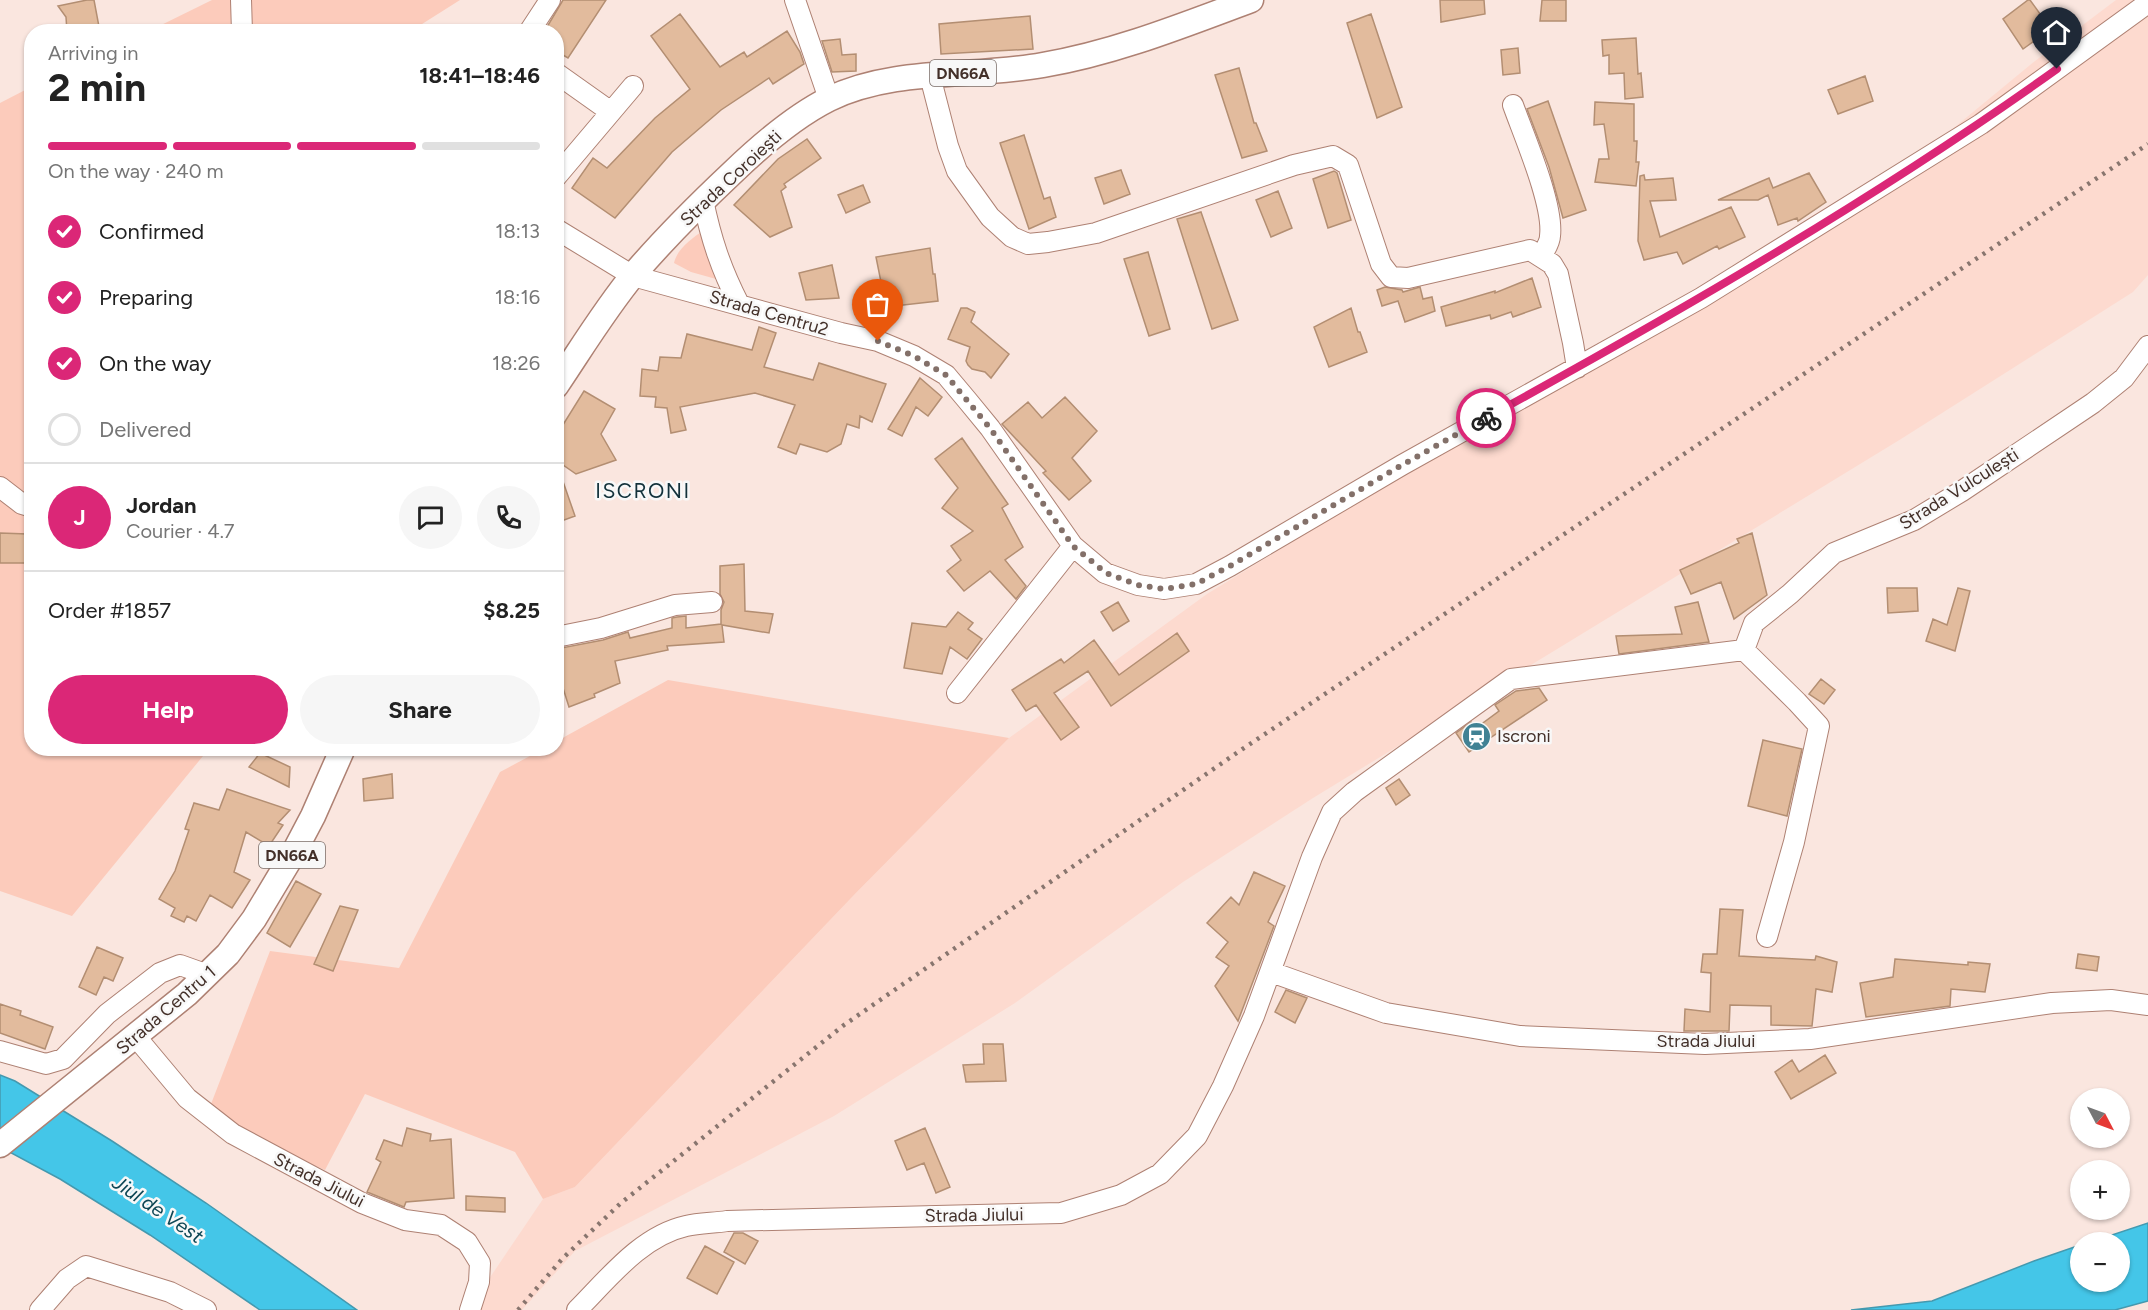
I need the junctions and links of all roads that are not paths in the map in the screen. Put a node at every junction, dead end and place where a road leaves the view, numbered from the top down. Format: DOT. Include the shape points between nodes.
graph roads {
  1 [pos="242,0"];
  2 [pos="550,0"];
  3 [pos="795,0"];
  4 [pos="1251,0"];
  5 [pos="2148,3"];
  6 [pos="242,24"];
  7 [pos="534,24"];
  8 [pos="930,76"];
  9 [pos="564,79"];
  10 [pos="633,86"];
  11 [pos="829,99"];
  12 [pos="1513,105"];
  13 [pos="611,112"];
  14 [pos="564,168"];
  15 [pos="703,200"];
  16 [pos="564,234"];
  17 [pos="1541,257"];
  18 [pos="633,276"];
  19 [pos="739,304"];
  20 [pos="2148,346"];
  21 [pos="1577,368"];
  22 [pos="564,375"];
  23 [pos="0,487"];
  24 [pos="24,505"];
  25 [pos="1073,546"];
  26 [pos="712,602"];
  27 [pos="564,636"];
  28 [pos="1744,650"];
  29 [pos="957,693"];
  30 [pos="339,756"];
  31 [pos="1767,937"];
  32 [pos="1271,972"];
  33 [pos="208,975"];
  34 [pos="2148,1005"];
  35 [pos="136,1037"];
  36 [pos="0,1051"];
  37 [pos="0,1144"];
  38 [pos="40,1310"];
  39 [pos="206,1310"];
  40 [pos="470,1310"];
  41 [pos="577,1310"];
  1 -- 6 [label="street"];
  2 -- 7 [label="street"];
  3 -- 11 [label="street"];
  4 -- 8 [label="main road, Strada Coroiești / DN66A" via="1132,41 1044,65"];
  5 -- 21 [label="street, Strada Centru2" via="1981,124 1701,298"];
  8 -- 11 [label="main road, Strada Coroiești / DN66A" via="867,86"];
  8 -- 17 [label="street" via="957,171 990,217 1012,237 1028,244 1096,233 1294,165 1333,156 1348,165 1381,264 1391,277 1408,278 1530,250"];
  9 -- 13 [label="street"];
  10 -- 13 [label="street"];
  11 -- 15 [label="main road, Strada Coroiești / DN66A" via="761,145"];
  12 -- 17 [label="street" via="1550,220 1551,237"];
  13 -- 14 [label="street"];
  15 -- 18 [label="main road, Strada Coroiești / DN66A"];
  15 -- 19 [label="street" via="710,237"];
  16 -- 18 [label="street, Strada Centru2"];
  17 -- 21 [label="street" via="1558,274"];
  18 -- 19 [label="street, Strada Centru2"];
  18 -- 22 [label="main road, Strada Coroiești / DN66A"];
  19 -- 25 [label="street, Strada Centru2" via="878,341 946,375 990,428"];
  20 -- 28 [label="street, Strada Vulculești" via="2124,378 2093,403 1962,491 1914,520 1834,553 1754,623"];
  21 -- 25 [label="street, Strada Centru2" via="1196,584 1164,589 1138,585 1106,573"];
  23 -- 24 [label="street"];
  25 -- 29 [label="street"];
  26 -- 27 [label="street" via="675,604"];
  28 -- 31 [label="street" via="1819,726 1794,842"];
  28 -- 32 [label="street, Strada Jiului" via="1511,679 1332,812"];
  30 -- 33 [label="main road, Strada Centru 1 / DN66A" via="313,816 254,919"];
  32 -- 34 [label="street, Strada Jiului" via="1386,1013 1520,1036 1704,1044 1810,1039 2052,1003 2110,1000"];
  32 -- 41 [label="street, Strada Jiului" via="1223,1086 1197,1136 1160,1174 1121,1195 1060,1213 727,1221 685,1226 653,1239"];
  33 -- 35 [label="main road, Strada Centru 1 / DN66A"];
  33 -- 36 [label="street" via="180,965 160,973 107,1014 63,1059 46,1064"];
  35 -- 37 [label="main road, Strada Centru 1 / DN66A"];
  35 -- 40 [label="street, Strada Jiului" via="186,1098 234,1134 362,1203 405,1220 441,1225 466,1242 480,1263"];
  38 -- 39 [label="street" via="67,1279 86,1266 170,1292"];
}
